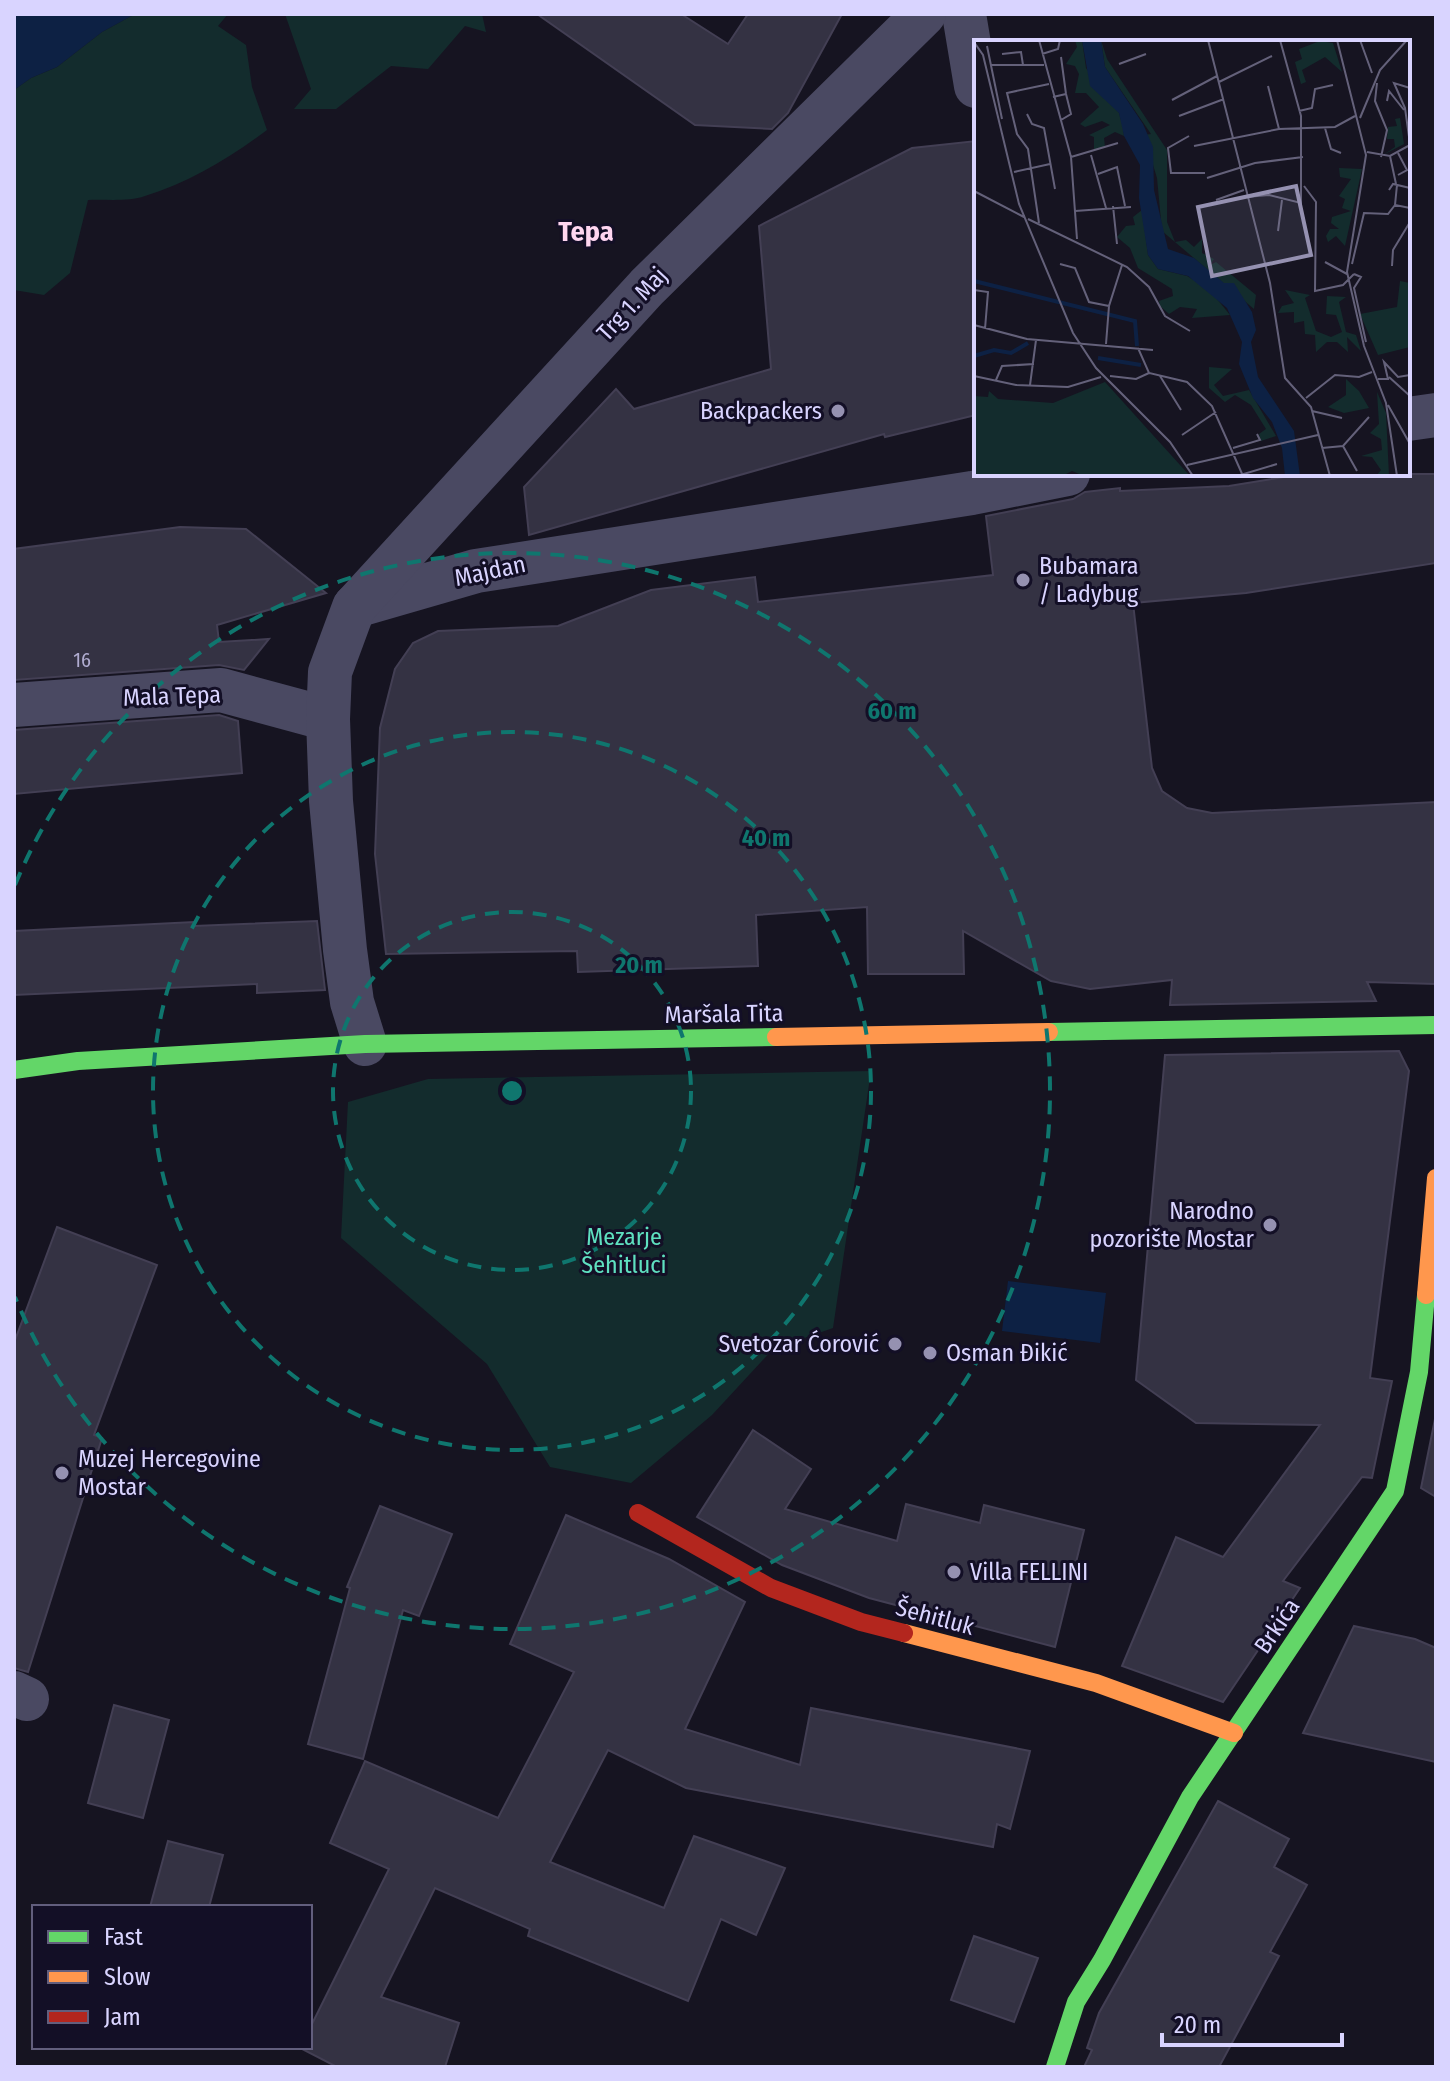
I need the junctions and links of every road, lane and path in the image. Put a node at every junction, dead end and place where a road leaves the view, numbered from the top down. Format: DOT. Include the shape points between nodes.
graph roads {
  1 [pos="924,14"];
  2 [pos="964,14"];
  3 [pos="974,74"];
  4 [pos="1436,415"];
  5 [pos="1410,419"];
  6 [pos="1058,476"];
  7 [pos="354,607"];
  8 [pos="14,705"];
  9 [pos="328,719"];
  10 [pos="1436,1025"];
  11 [pos="365,1044"];
  12 [pos="14,1070"];
  13 [pos="1436,1178"];
  14 [pos="638,1513"];
  15 [pos="1234,1733"];
  16 [pos="1055,2067"];
  1 -- 7 [label="street, Trg 1. Maj" via="647,287"];
  2 -- 3 [label="street"];
  4 -- 5 [label="street"];
  6 -- 7 [label="street, Majdan" via="476,571"];
  7 -- 9 [label="street" via="330,672"];
  8 -- 9 [label="street, Mala Tepa" via="221,690"];
  9 -- 11 [label="street" via="345,950"];
  10 -- 11 [label="street, Maršala Tita"];
  11 -- 12 [label="street, Maršala Tita" via="78,1061"];
  13 -- 15 [label="street, Brkića" via="1419,1372 1395,1491"];
  14 -- 15 [label="street, Šehitluk" via="771,1588 861,1622 1096,1683"];
  15 -- 16 [label="street, Brkića" via="1190,1797 1076,2002"];
}
